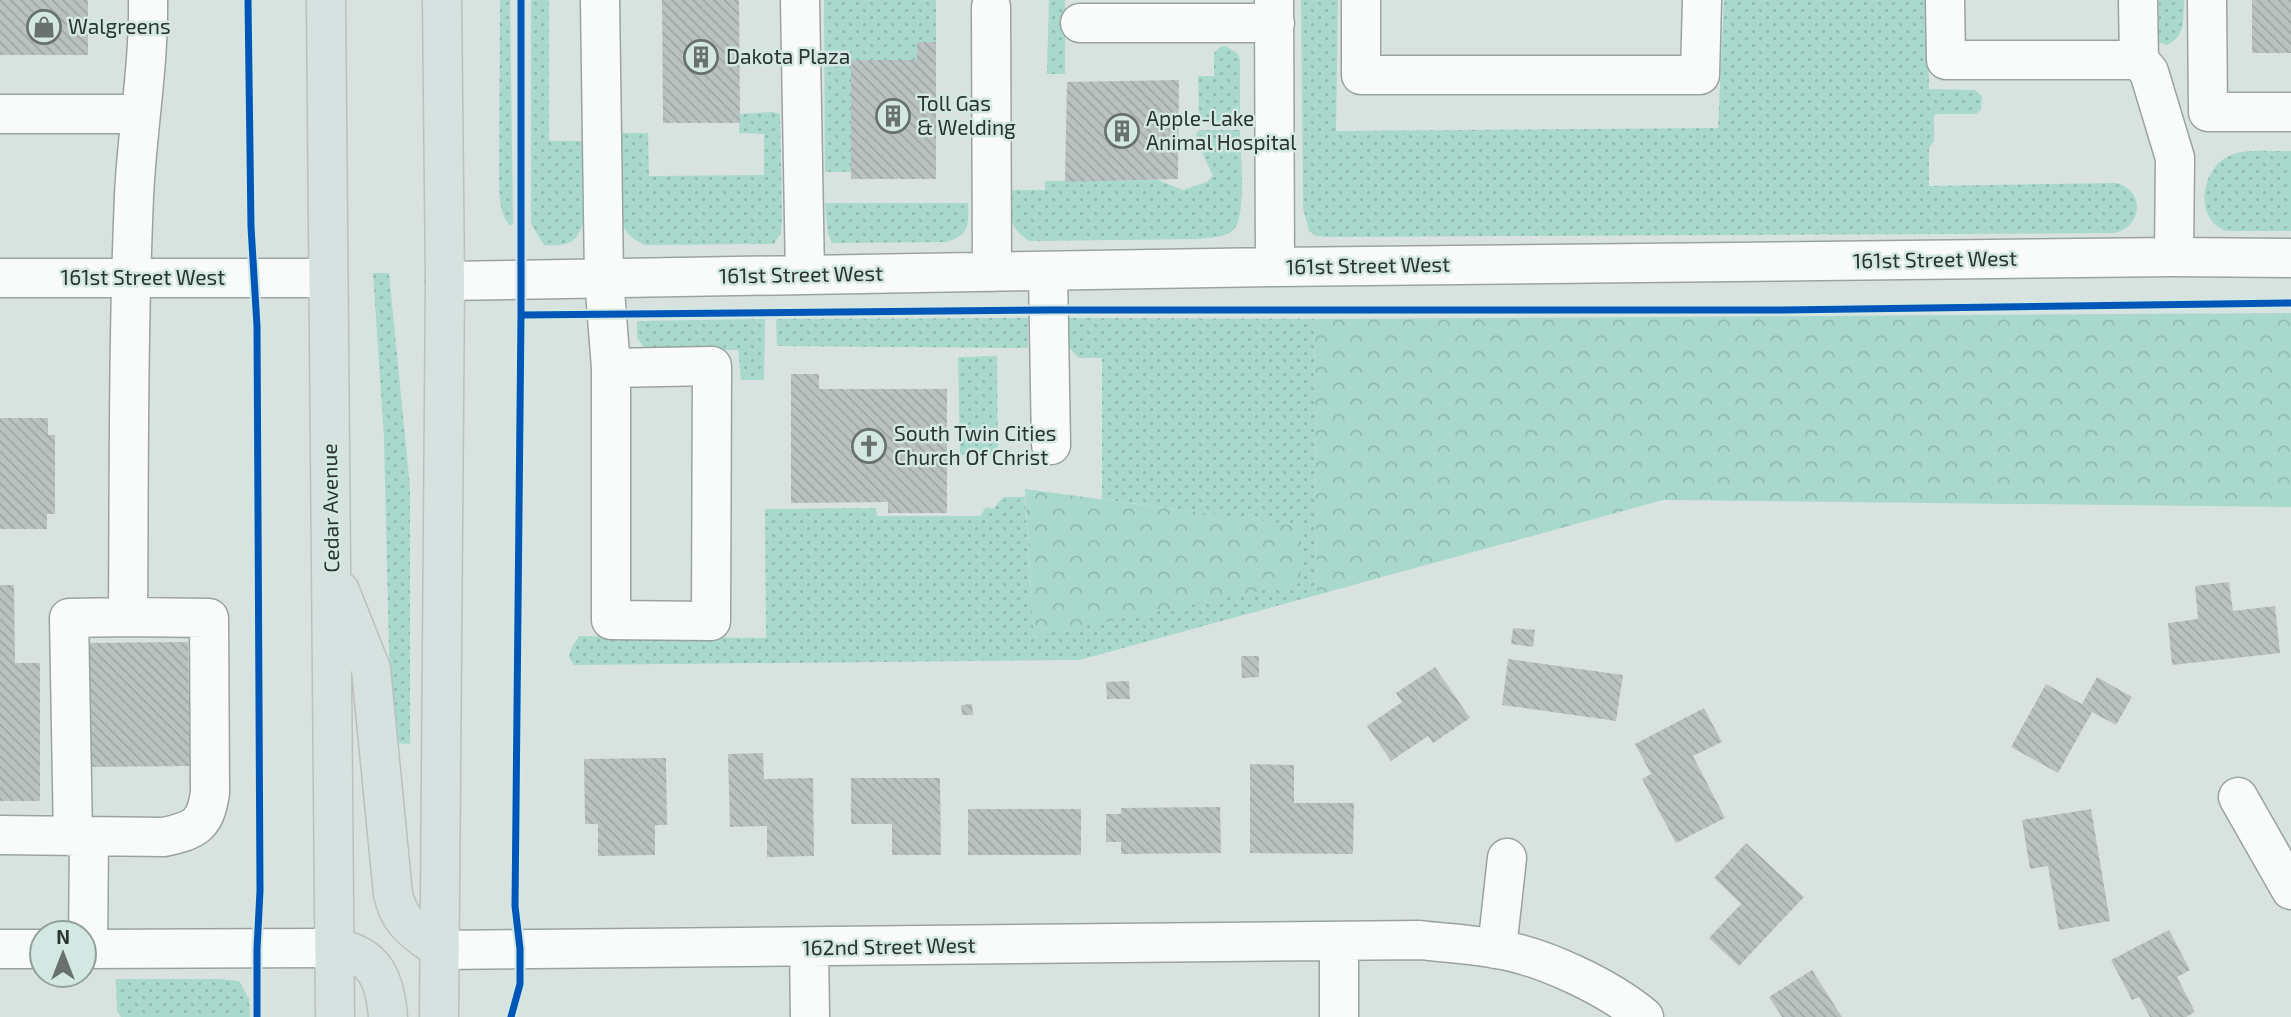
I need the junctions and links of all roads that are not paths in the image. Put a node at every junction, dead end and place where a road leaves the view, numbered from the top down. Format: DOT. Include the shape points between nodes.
graph roads {
  1 [pos="148,0"];
  2 [pos="326,0"];
  3 [pos="442,0"];
  4 [pos="600,0"];
  5 [pos="800,0"];
  6 [pos="1360,0"];
  7 [pos="1702,0"];
  8 [pos="1945,0"];
  9 [pos="2138,0"];
  10 [pos="2207,0"];
  11 [pos="991,7"];
  12 [pos="1274,12"];
  13 [pos="1080,23"];
  14 [pos="2139,60"];
  15 [pos="2208,112"];
  16 [pos="2291,112"];
  17 [pos="0,114"];
  18 [pos="141,114"];
  19 [pos="2175,158"];
  20 [pos="2174,257"];
  21 [pos="2291,258"];
  22 [pos="1275,267"];
  23 [pos="1048,271"];
  24 [pos="992,272"];
  25 [pos="805,275"];
  26 [pos="0,278"];
  27 [pos="131,278"];
  28 [pos="328,278"];
  29 [pos="604,278"];
  30 [pos="445,281"];
  31 [pos="611,368"];
  32 [pos="1051,445"];
  33 [pos="332,573"];
  34 [pos="128,617"];
  35 [pos="2238,797"];
  36 [pos="0,835"];
  37 [pos="81,837"];
  38 [pos="1507,858"];
  39 [pos="2291,890"];
  40 [pos="85,919"];
  41 [pos="1339,942"];
  42 [pos="809,947"];
  43 [pos="334,948"];
  44 [pos="0,949"];
  45 [pos="28,949"];
  46 [pos="98,949"];
  47 [pos="1497,949"];
  48 [pos="440,950"];
  49 [pos="335,1017"];
  50 [pos="388,1017"];
  51 [pos="439,1017"];
  52 [pos="810,1017"];
  53 [pos="1339,1017"];
  54 [pos="1644,1017"];
  1 -- 18 [label="street" via="149,45"];
  2 -- 28 [label="main road, Cedar Avenue"];
  3 -- 30 [label="main road"];
  4 -- 29 [label="street"];
  5 -- 25 [label="street"];
  6 -- 7 [label="street" via="1361,75 1700,75"];
  8 -- 14 [label="street" via="1946,60"];
  9 -- 14 [label="street"];
  10 -- 15 [label="street"];
  11 -- 24 [label="street"];
  12 -- 13 [label="street"];
  12 -- 22 [label="street"];
  14 -- 19 [label="street" via="2149,72"];
  15 -- 16 [label="street"];
  15 -- 19 [label="street"];
  17 -- 18 [label="street"];
  18 -- 27 [label="street"];
  19 -- 20 [label="street"];
  20 -- 21 [label="street, 161st Street West"];
  20 -- 22 [label="street, 161st Street West"];
  22 -- 23 [label="street, 161st Street West"];
  23 -- 24 [label="street, 161st Street West"];
  23 -- 32 [label="street"];
  24 -- 25 [label="street, 161st Street West"];
  25 -- 29 [label="street, 161st Street West"];
  26 -- 27 [label="street, 161st Street West"];
  27 -- 28 [label="street, 161st Street West"];
  27 -- 34 [label="street"];
  28 -- 33 [label="main road, Cedar Avenue"];
  29 -- 30 [label="street, 161st Street West"];
  29 -- 31 [label="street"];
  30 -- 48 [label="main road"];
  31 -- 31 [label="street" via="611,620 711,621 712,366"];
  33 -- 43 [label="main road, Cedar Avenue"];
  33 -- 48 [label="main road" via="371,669 396,909 405,924"];
  34 -- 37 [label="street" via="69,618"];
  34 -- 37 [label="street" via="209,618 207,812 199,824 164,837"];
  35 -- 39 [label="street"];
  36 -- 37 [label="street"];
  37 -- 40 [label="street"];
  38 -- 47 [label="street"];
  41 -- 42 [label="street, 162nd Street West"];
  41 -- 47 [label="street, 162nd Street West" via="1420,940"];
  41 -- 53 [label="street"];
  42 -- 48 [label="street, 162nd Street West"];
  42 -- 52 [label="street"];
  43 -- 46 [label="street"];
  43 -- 49 [label="main road, Cedar Avenue"];
  43 -- 50 [label="main road" via="354,951 369,963 386,995"];
  44 -- 45 [label="street"];
  47 -- 54 [label="street, 162nd Street West" via="1569,973 1625,1001"];
  48 -- 51 [label="main road"];
}
